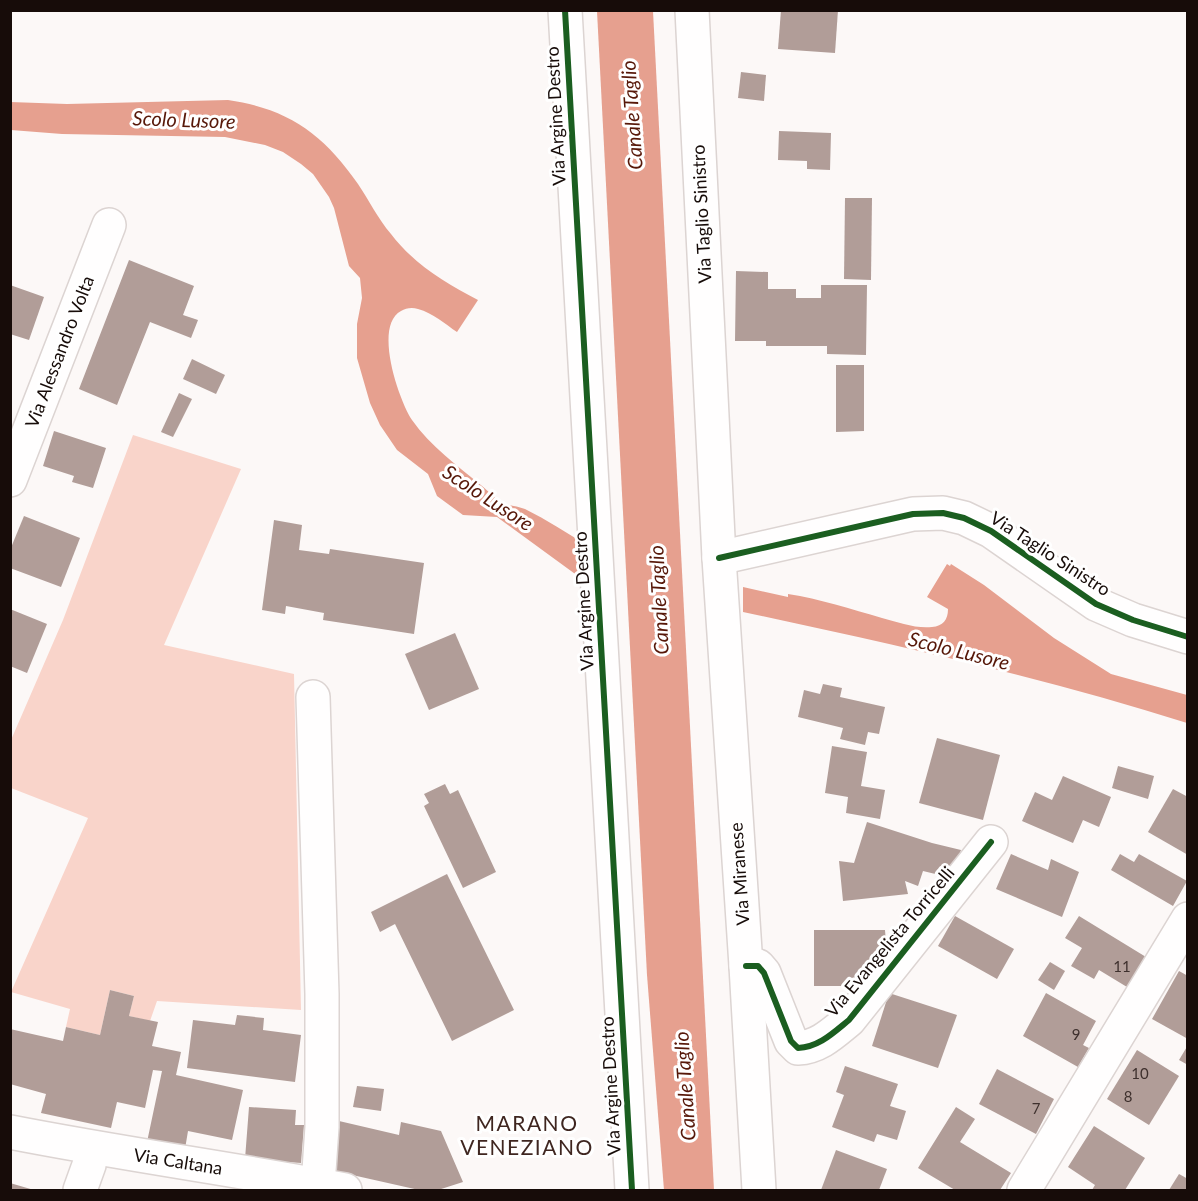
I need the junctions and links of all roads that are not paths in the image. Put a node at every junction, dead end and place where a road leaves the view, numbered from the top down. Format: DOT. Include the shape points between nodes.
graph roads {
  1 [pos="565,10"];
  2 [pos="692,10"];
  3 [pos="109,225"];
  4 [pos="10,480"];
  5 [pos="719,558"];
  6 [pos="1188,637"];
  7 [pos="313,698"];
  8 [pos="991,842"];
  9 [pos="1188,919"];
  10 [pos="746,966"];
  11 [pos="10,1132"];
  12 [pos="92,1148"];
  13 [pos="332,1188"];
  14 [pos="80,1191"];
  15 [pos="632,1191"];
  16 [pos="759,1191"];
  17 [pos="1024,1191"];
  1 -- 15 [label="street, Via Argine Destro"];
  2 -- 5 [label="street, Via Taglio Sinistro"];
  3 -- 4 [label="street, Via Alessandro Volta"];
  5 -- 6 [label="street, Via Taglio Sinistro" via="913,514 942,513 991,531 1096,604"];
  5 -- 10 [label="street, Via Miranese"];
  7 -- 13 [label="street" via="322,1127"];
  8 -- 10 [label="street, Via Evangelista Torricelli" via="849,1020 810,1047 798,1048 791,1041 764,974 758,966"];
  9 -- 17 [label="street"];
  10 -- 16 [label="street, Via Miranese"];
  11 -- 12 [label="street, Via Caltana"];
  12 -- 13 [label="street, Via Caltana"];
  12 -- 14 [label="street"];
}
